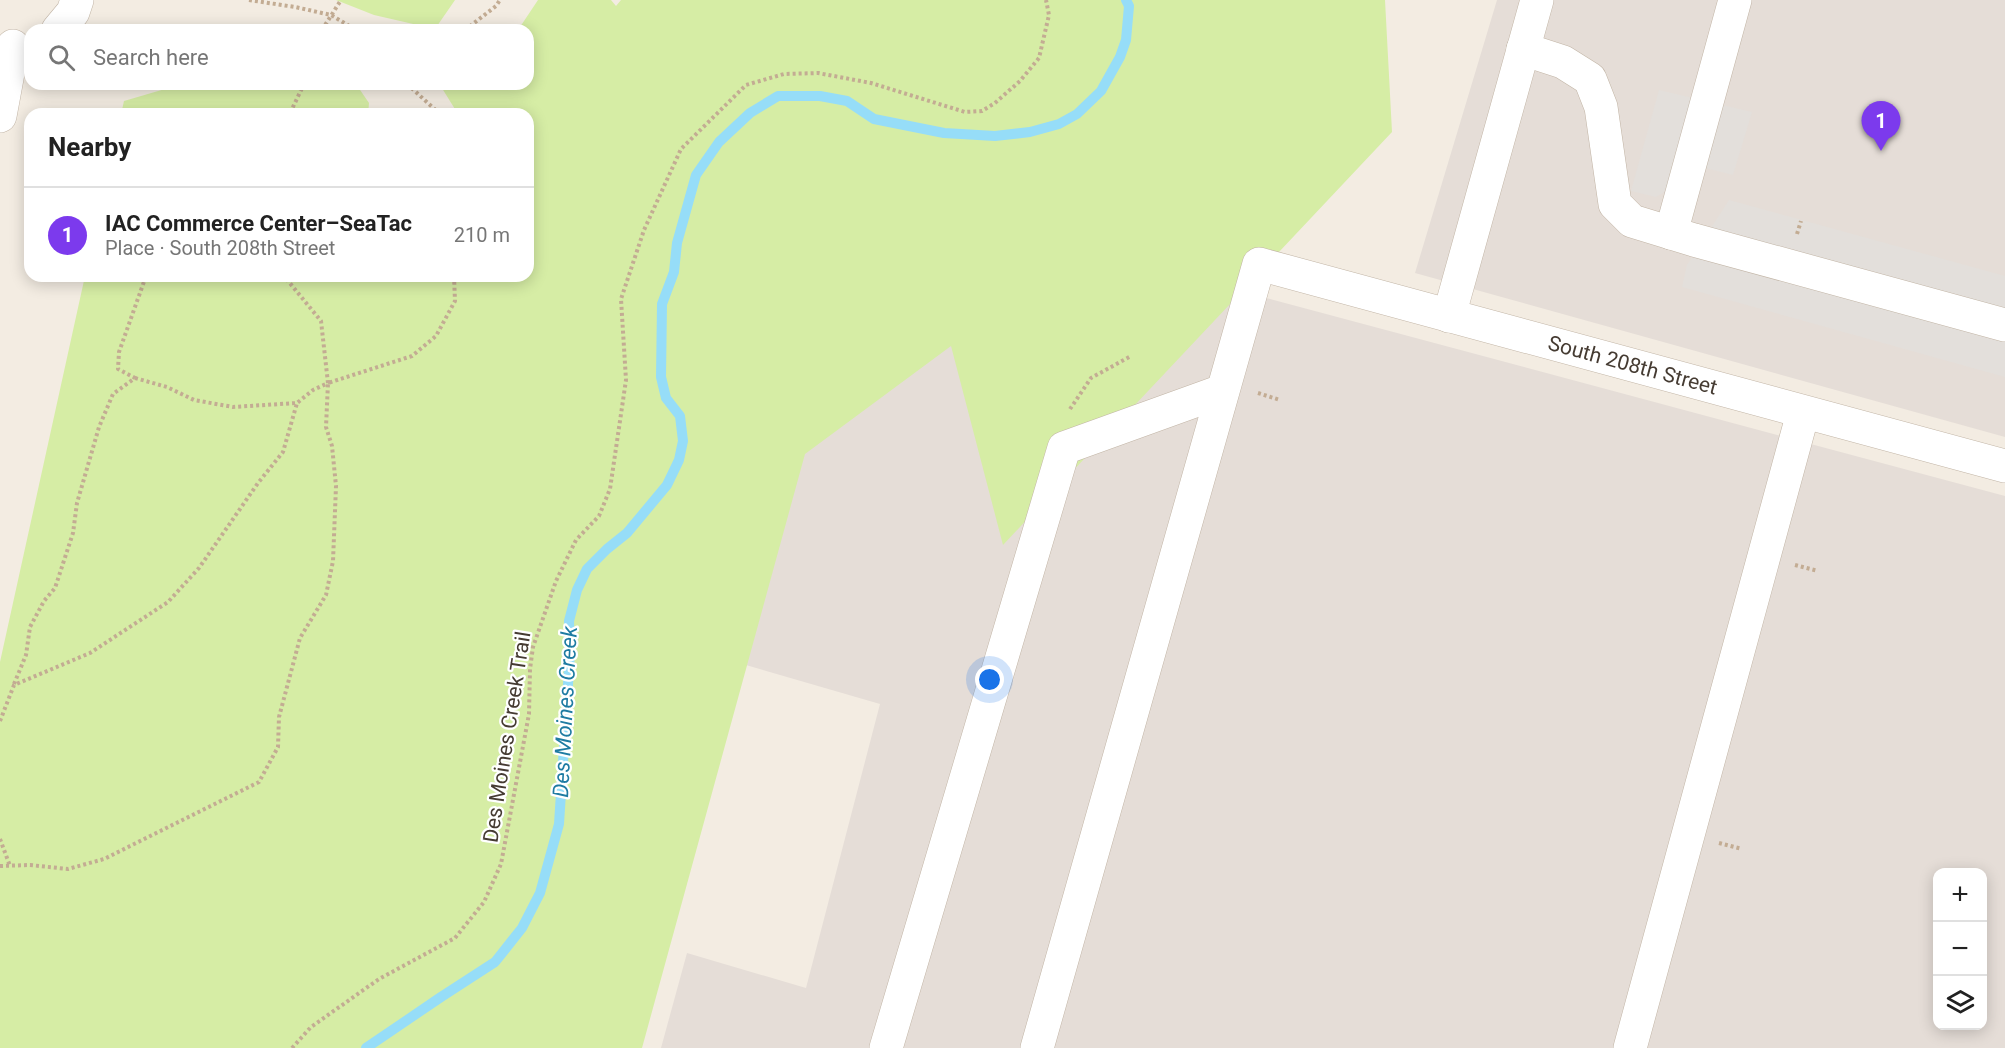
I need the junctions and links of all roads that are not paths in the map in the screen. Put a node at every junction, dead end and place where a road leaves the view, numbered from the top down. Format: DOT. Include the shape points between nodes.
graph roads {
  1 [pos="77,0"];
  2 [pos="1537,0"];
  3 [pos="1735,0"];
  4 [pos="63,24"];
  5 [pos="14,45"];
  6 [pos="1523,49"];
  7 [pos="0,116"];
  8 [pos="1671,233"];
  9 [pos="1449,316"];
  10 [pos="2005,326"];
  11 [pos="1237,391"];
  12 [pos="1803,413"];
  13 [pos="2005,466"];
  14 [pos="886,1048"];
  15 [pos="1037,1048"];
  16 [pos="1630,1048"];
  1 -- 4 [label="street"];
  2 -- 6 [label="street"];
  3 -- 8 [label="street"];
  5 -- 7 [label="street"];
  6 -- 8 [label="street" via="1563,62 1590,80 1601,107 1616,204 1632,221"];
  6 -- 9 [label="street"];
  8 -- 10 [label="street"];
  9 -- 11 [label="street, South 208th Street" via="1259,264"];
  9 -- 12 [label="street, South 208th Street"];
  11 -- 14 [label="street" via="1064,448"];
  11 -- 15 [label="street"];
  12 -- 13 [label="street, South 208th Street"];
  12 -- 16 [label="street"];
}
